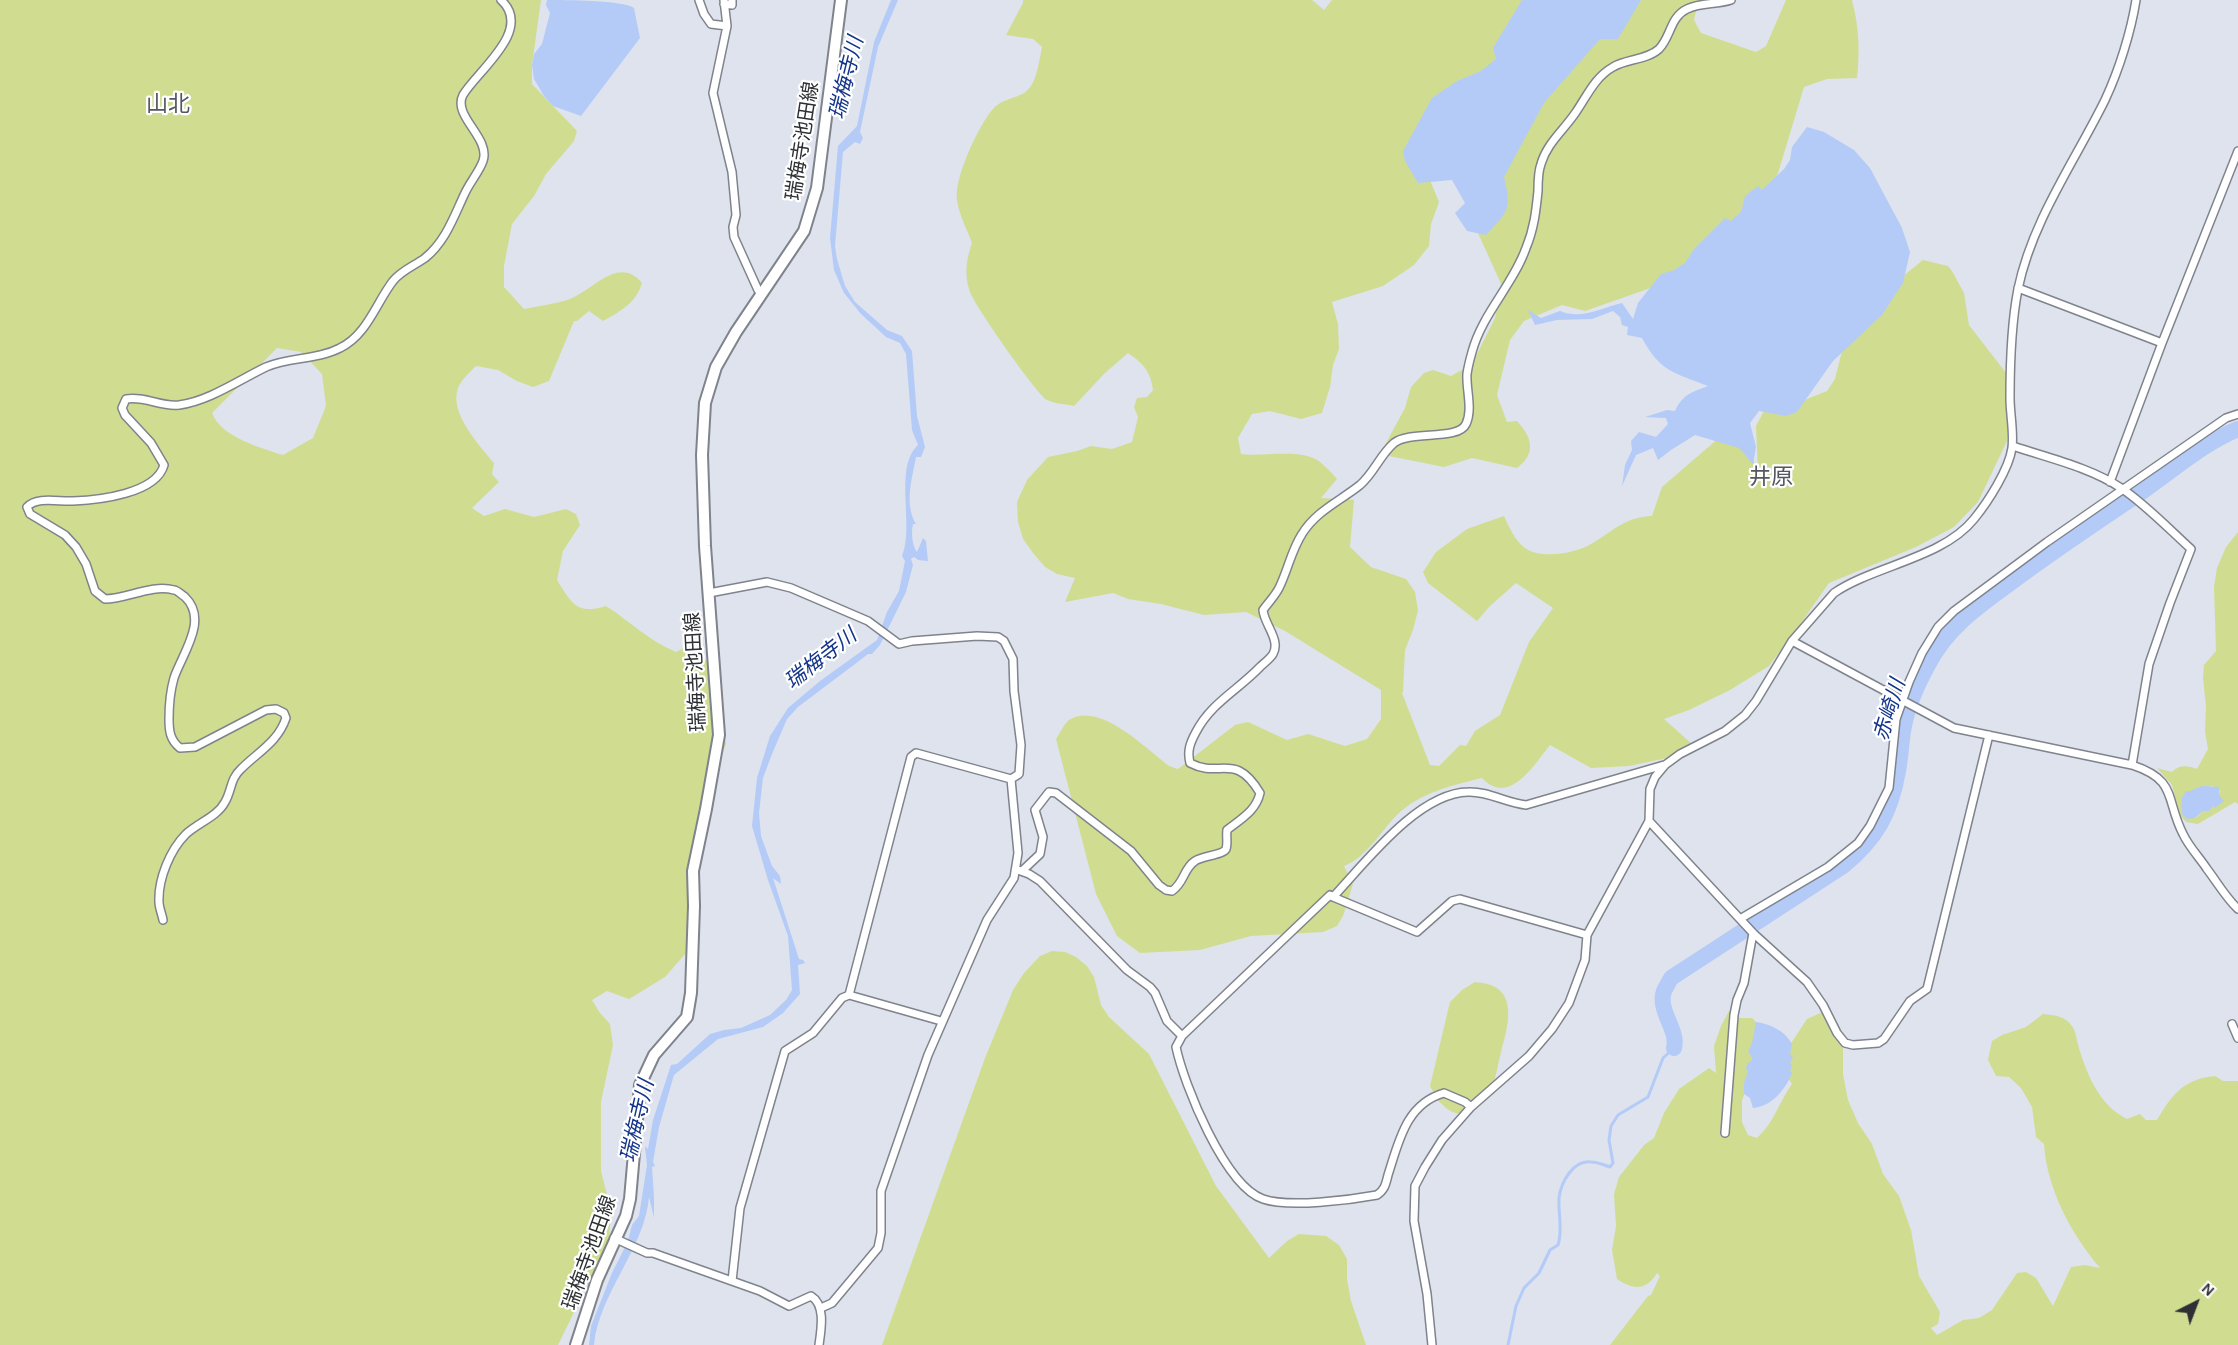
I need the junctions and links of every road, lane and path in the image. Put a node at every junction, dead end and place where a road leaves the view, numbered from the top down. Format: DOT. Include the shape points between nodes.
graph roads {
  1 [pos="501,0"];
  2 [pos="699,0"];
  3 [pos="732,0"];
  4 [pos="841,0"];
  5 [pos="1731,0"];
  6 [pos="2136,0"];
  7 [pos="724,2"];
  8 [pos="727,26"];
  9 [pos="2238,151"];
  10 [pos="2018,288"];
  11 [pos="761,293"];
  12 [pos="2162,343"];
  13 [pos="2238,414"];
  14 [pos="2013,446"];
  15 [pos="2110,482"];
  16 [pos="2123,490"];
  17 [pos="709,593"];
  18 [pos="1792,641"];
  19 [pos="1903,700"];
  20 [pos="1989,735"];
  21 [pos="1665,765"];
  22 [pos="2132,765"];
  23 [pos="1011,779"];
  24 [pos="1649,821"];
  25 [pos="1019,870"];
  26 [pos="1333,897"];
  27 [pos="2238,909"];
  28 [pos="1740,919"];
  29 [pos="164,920"];
  30 [pos="1753,933"];
  31 [pos="1587,935"];
  32 [pos="849,995"];
  33 [pos="942,1021"];
  34 [pos="2232,1024"];
  35 [pos="1182,1036"];
  36 [pos="2238,1038"];
  37 [pos="1471,1107"];
  38 [pos="1725,1133"];
  39 [pos="614,1238"];
  40 [pos="732,1281"];
  41 [pos="821,1308"];
  42 [pos="576,1345"];
  43 [pos="819,1345"];
  44 [pos="1432,1345"];
  1 -- 29 [label="street" via="511,18 506,38 494,60 462,96 468,122 484,151 483,160 439,244 392,282 354,339 324,355 270,366 199,400 178,405 138,397 126,399 122,408 125,415 151,443 164,465 158,477 130,492 110,497 39,501 27,507 30,514 65,535 76,547 95,591 105,599 175,590 187,600 195,614 194,630 174,679 169,704 169,732 180,748 195,747 266,710 284,712 286,718 278,735 232,779 218,811 186,834 174,849 160,883 159,903"];
  2 -- 8 [label="street" via="711,24"];
  3 -- 7 [label="street" via="732,5"];
  4 -- 11 [label="main road, 瑞梅寺池田線" via="817,188 804,231"];
  5 -- 25 [label="street" via="1684,10 1660,47 1603,74 1548,146 1540,165 1534,225 1526,251 1472,351 1467,375 1466,425 1439,435 1397,440 1361,484 1328,506 1302,534 1279,588 1263,610 1274,653 1216,704 1201,722 1188,753 1190,763 1198,767 1238,770 1251,778 1260,793 1250,813 1227,830 1222,853 1194,861 1181,884 1172,891 1166,890 1131,851 1056,793 1049,792 1035,810 1043,837 1040,854"];
  6 -- 10 [label="street" via="2132,24 2106,97 2040,225"];
  7 -- 8 [label="street"];
  8 -- 11 [label="street" via="713,93 732,172 734,237"];
  9 -- 12 [label="street"];
  10 -- 12 [label="street"];
  10 -- 14 [label="street" via="2011,347"];
  11 -- 17 [label="main road, 瑞梅寺池田線" via="716,367 705,403 702,455"];
  12 -- 15 [label="street"];
  13 -- 16 [label="street" via="2226,418"];
  14 -- 15 [label="street"];
  14 -- 18 [label="street" via="1996,484 1966,529 1900,564 1834,592"];
  15 -- 16 [label="street"];
  16 -- 19 [label="street" via="1954,611 1938,627 1922,653"];
  16 -- 22 [label="street" via="2191,549 2149,664"];
  17 -- 23 [label="street" via="767,582 810,595 873,625 899,644 998,637 1013,659 1021,746 1019,774"];
  17 -- 39 [label="main road, 瑞梅寺池田線" via="719,735 693,871 691,993 687,1017 654,1055 640,1085 630,1199"];
  18 -- 19 [label="street"];
  18 -- 21 [label="street" via="1745,715"];
  19 -- 20 [label="street" via="1954,728"];
  19 -- 28 [label="street" via="1896,719 1888,788 1858,843 1828,867"];
  20 -- 22 [label="street"];
  20 -- 30 [label="street" via="1927,988 1910,1001 1884,1039 1878,1043 1845,1043 1807,982"];
  21 -- 24 [label="street" via="1650,789"];
  21 -- 26 [label="street" via="1526,805 1470,791 1450,794 1426,804 1402,824"];
  22 -- 27 [label="street" via="2161,780 2170,793 2184,837"];
  23 -- 25 [label="street"];
  23 -- 32 [label="street" via="916,753 911,757"];
  24 -- 28 [label="street"];
  24 -- 31 [label="street"];
  25 -- 33 [label="street" via="987,920"];
  25 -- 35 [label="street" via="1040,880 1127,970 1150,987 1167,1021"];
  26 -- 31 [label="street" via="1411,931 1418,932 1452,901 1460,899"];
  26 -- 35 [label="street" via="1330,895"];
  28 -- 30 [label="street"];
  30 -- 38 [label="street" via="1734,1015"];
  31 -- 37 [label="street" via="1581,971 1569,1003 1552,1029 1529,1056"];
  32 -- 33 [label="street"];
  32 -- 40 [label="street" via="813,1033 785,1051 740,1208"];
  33 -- 41 [label="street" via="885,1179 878,1248 832,1303"];
  34 -- 36 [label="street"];
  35 -- 37 [label="street" via="1176,1047 1183,1075 1216,1148 1242,1183 1254,1194 1271,1201 1314,1202 1377,1195 1384,1187 1401,1134 1422,1103 1444,1093"];
  37 -- 44 [label="street" via="1442,1140 1415,1186 1414,1221"];
  39 -- 40 [label="street"];
  39 -- 42 [label="main road, 瑞梅寺池田線"];
  40 -- 41 [label="street" via="789,1306 811,1296"];
  41 -- 43 [label="street"];
}
